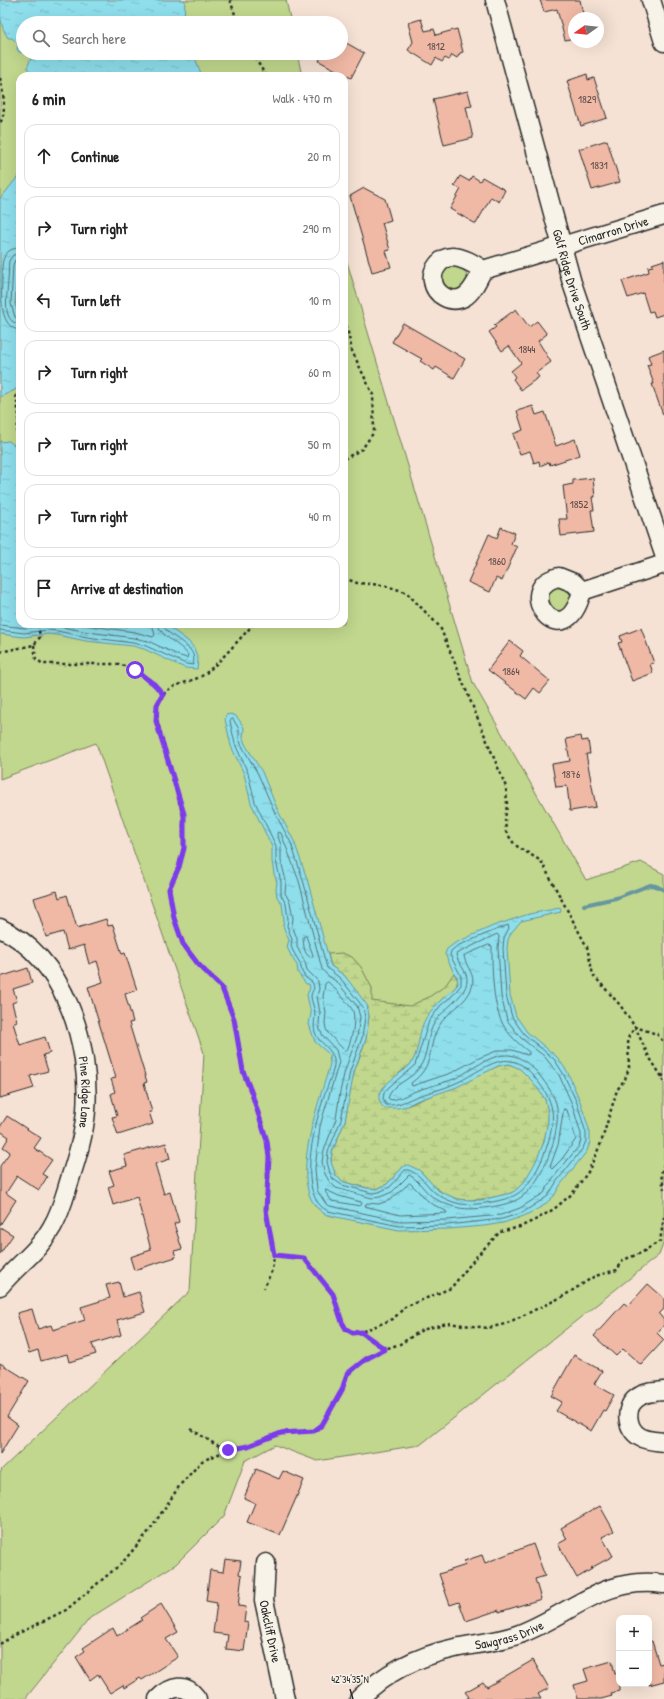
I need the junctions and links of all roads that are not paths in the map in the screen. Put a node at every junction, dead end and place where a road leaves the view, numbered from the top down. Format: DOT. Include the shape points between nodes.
graph roads {
  1 [pos="495,0"];
  2 [pos="651,0"];
  3 [pos="664,42"];
  4 [pos="664,214"];
  5 [pos="560,245"];
  6 [pos="483,270"];
  7 [pos="664,554"];
  8 [pos="664,564"];
  9 [pos="582,591"];
  10 [pos="0,928"];
  11 [pos="0,1286"];
  12 [pos="664,1391"];
  13 [pos="664,1442"];
  14 [pos="266,1563"];
  15 [pos="664,1584"];
  16 [pos="158,1699"];
  17 [pos="197,1699"];
  18 [pos="286,1699"];
  19 [pos="359,1699"];
  1 -- 5 [label="street, Golf Ridge Drive South"];
  2 -- 3 [label="street"];
  4 -- 5 [label="street, Cimarron Drive"];
  5 -- 6 [label="street, Cimarron Drive"];
  5 -- 7 [label="street, Golf Ridge Drive South"];
  8 -- 9 [label="street"];
  10 -- 11 [label="street, Pine Ridge Lane" via="32,949 59,984 72,1014 80,1042 86,1080 84,1128 58,1216 41,1243"];
  12 -- 13 [label="street" via="638,1397 630,1406 628,1420 640,1437"];
  14 -- 18 [label="street, Oakcliff Drive" via="264,1600"];
  15 -- 19 [label="street, Sawgrass Drive" via="638,1583 606,1590 517,1635 440,1652 417,1660 388,1675"];
  16 -- 17 [label="street" via="170,1688 179,1687 187,1689"];
}
